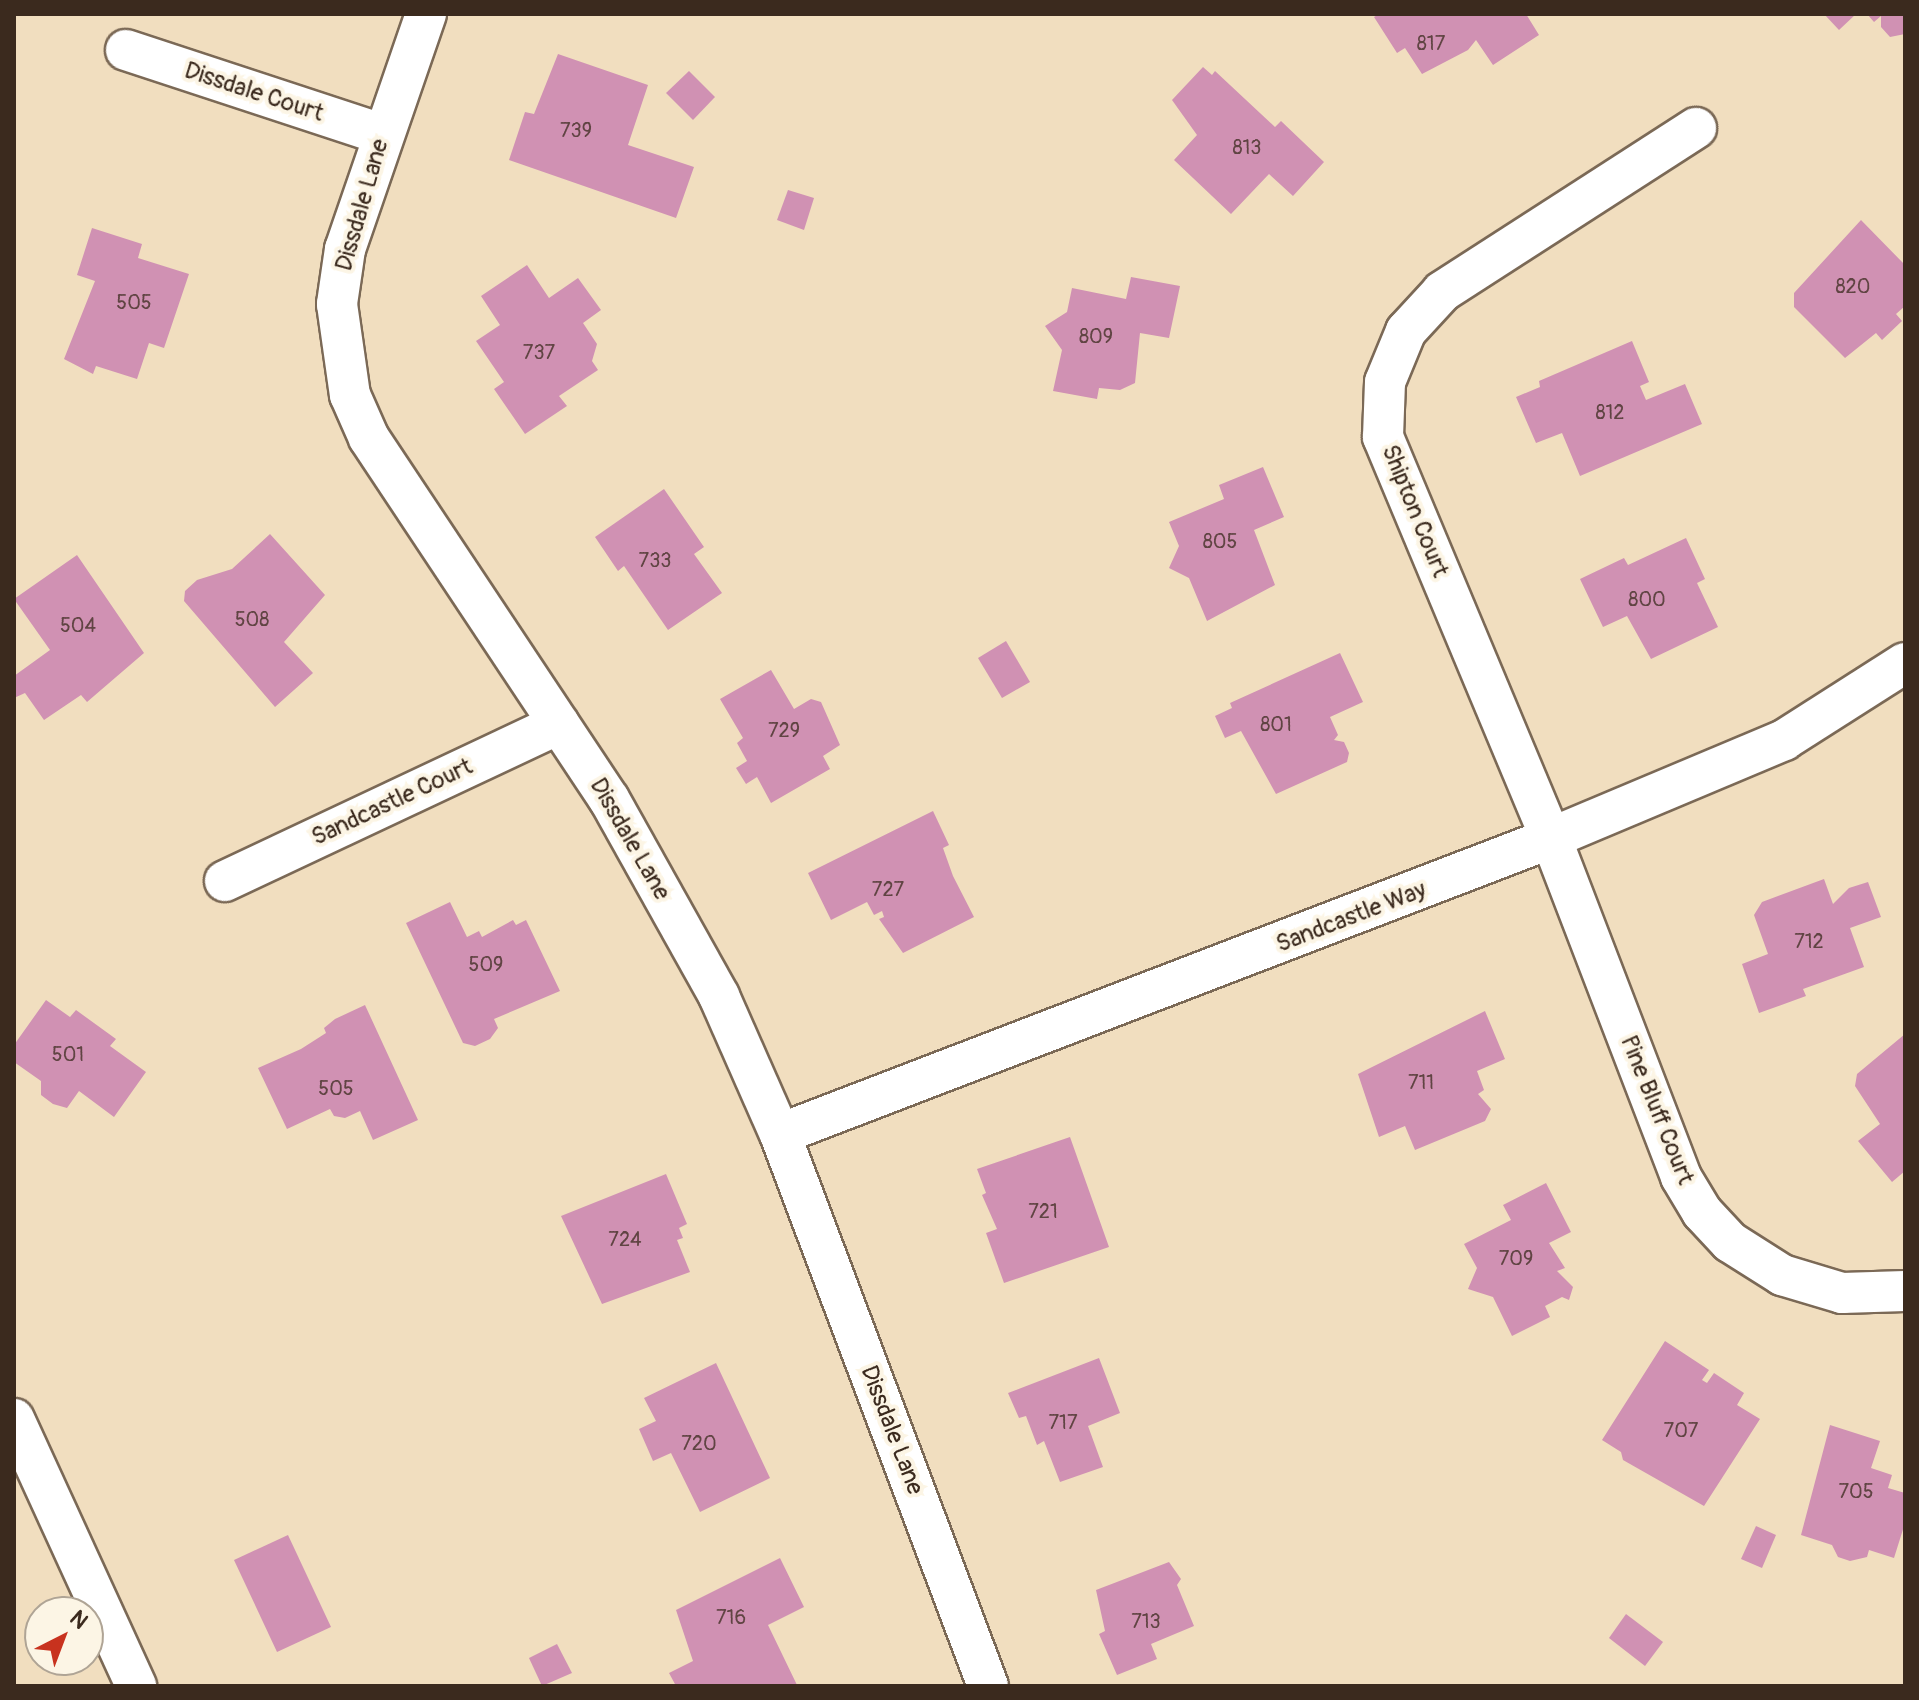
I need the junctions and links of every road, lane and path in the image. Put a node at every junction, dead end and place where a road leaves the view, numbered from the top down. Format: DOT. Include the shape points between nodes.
graph roads {
  1 [pos="426,14"];
  2 [pos="126,50"];
  3 [pos="1696,128"];
  4 [pos="382,134"];
  5 [pos="1905,663"];
  6 [pos="559,724"];
  7 [pos="1551,838"];
  8 [pos="225,881"];
  9 [pos="780,1134"];
  10 [pos="1905,1291"];
  11 [pos="14,1419"];
  12 [pos="136,1686"];
  13 [pos="988,1686"];
  1 -- 4 [label="street, Dissdale Lane"];
  2 -- 4 [label="street, Dissdale Court"];
  3 -- 7 [label="street, Shipton Court" via="1442,292 1406,331 1385,382 1383,437"];
  4 -- 6 [label="street, Dissdale Lane" via="345,249 337,304 350,395 369,438"];
  5 -- 7 [label="street, Sandcastle Way" via="1784,740"];
  6 -- 8 [label="street, Sandcastle Court"];
  6 -- 9 [label="street, Dissdale Lane" via="609,799 719,996"];
  7 -- 9 [label="street, Sandcastle Way"];
  7 -- 10 [label="street, Pine Bluff Court" via="1681,1177 1702,1212 1730,1242 1782,1275 1842,1293"];
  9 -- 13 [label="street, Dissdale Lane"];
  11 -- 12 [label="street"];
}
